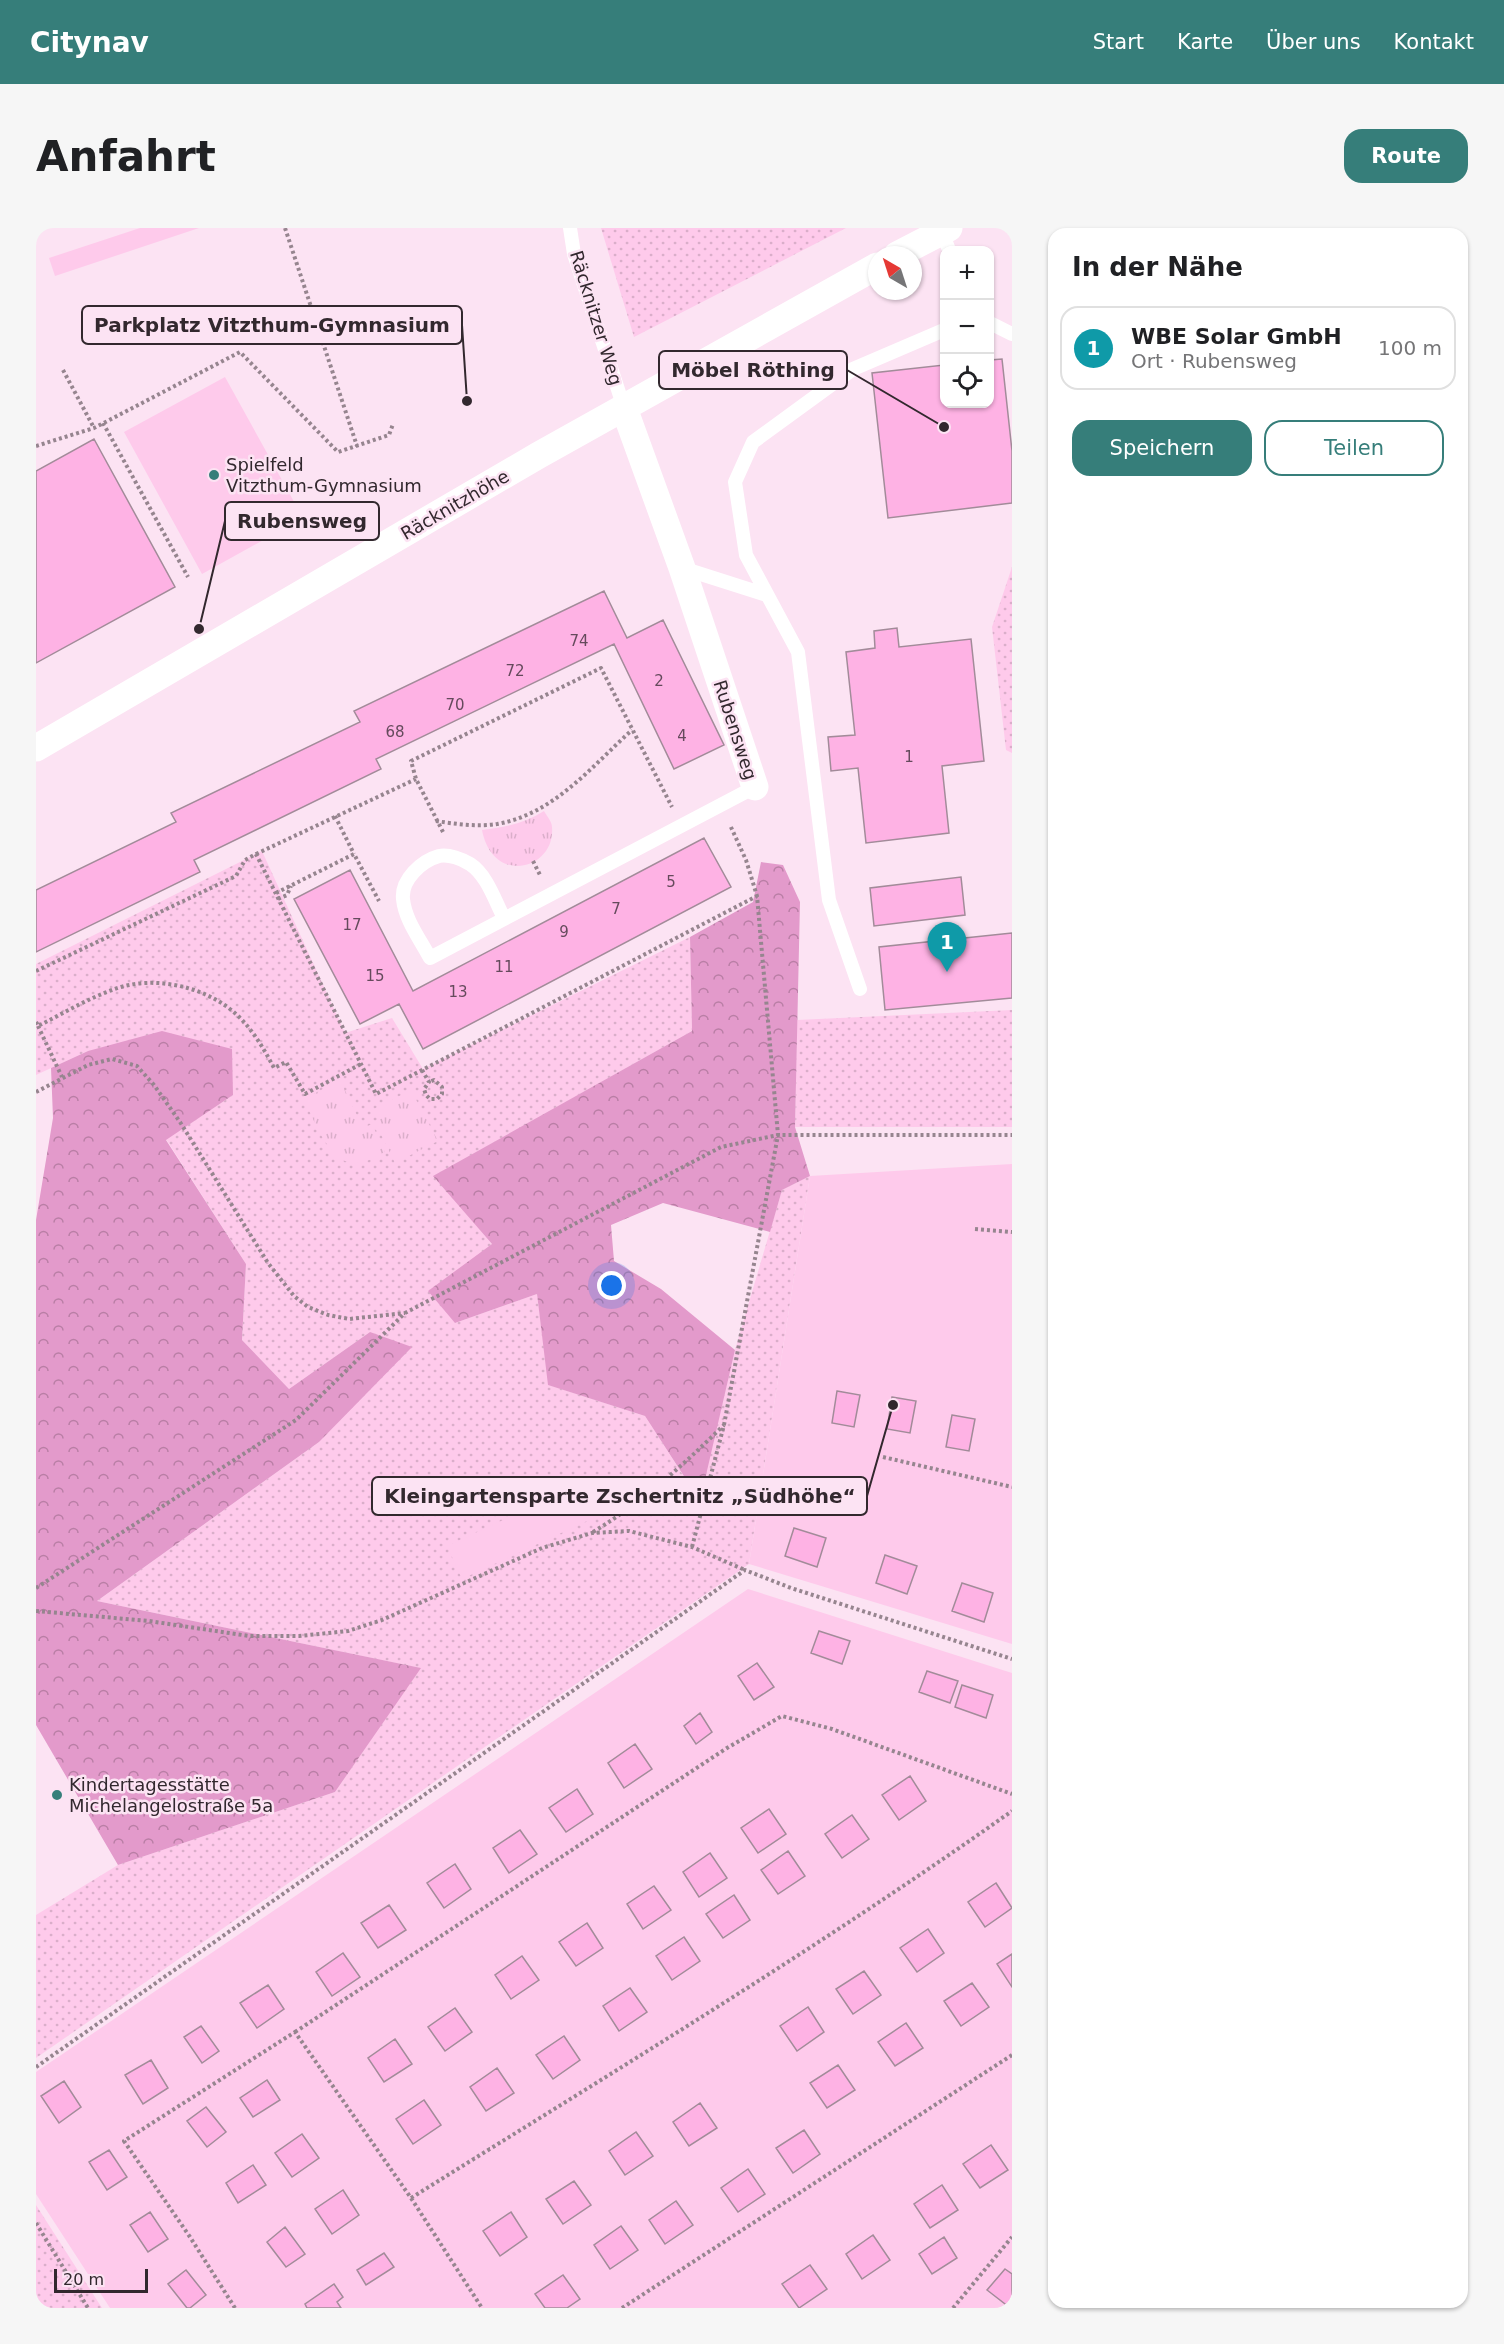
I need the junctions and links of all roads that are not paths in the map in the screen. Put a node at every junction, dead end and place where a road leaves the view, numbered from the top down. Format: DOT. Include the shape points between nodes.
graph roads {
  1 [pos="570,228"];
  2 [pos="947,237"];
  3 [pos="922,246"];
  4 [pos="868,271"];
  5 [pos="994,325"];
  6 [pos="940,332"];
  7 [pos="1012,334"];
  8 [pos="624,408"];
  9 [pos="682,568"];
  10 [pos="767,595"];
  11 [pos="36,748"];
  12 [pos="755,787"];
  13 [pos="504,918"];
  14 [pos="860,989"];
  1 -- 8 [label="lane, Räcknitzer Weg" via="574,254"];
  2 -- 3 [label="street"];
  4 -- 8 [label="street, Räcknitzhöhe"];
  5 -- 7 [label="lane"];
  6 -- 10 [label="lane" via="853,369 753,442 735,482 746,555"];
  8 -- 9 [label="street, Rubensweg"];
  8 -- 11 [label="street, Räcknitzhöhe"];
  9 -- 10 [label="lane"];
  9 -- 12 [label="street, Rubensweg"];
  10 -- 14 [label="lane" via="798,652 829,900"];
  12 -- 13 [label="lane, Rubensweg"];
  13 -- 13 [label="lane, Rubensweg" via="430,958 407,915 402,897 405,882 413,872 440,856 459,858 484,878"];
}
